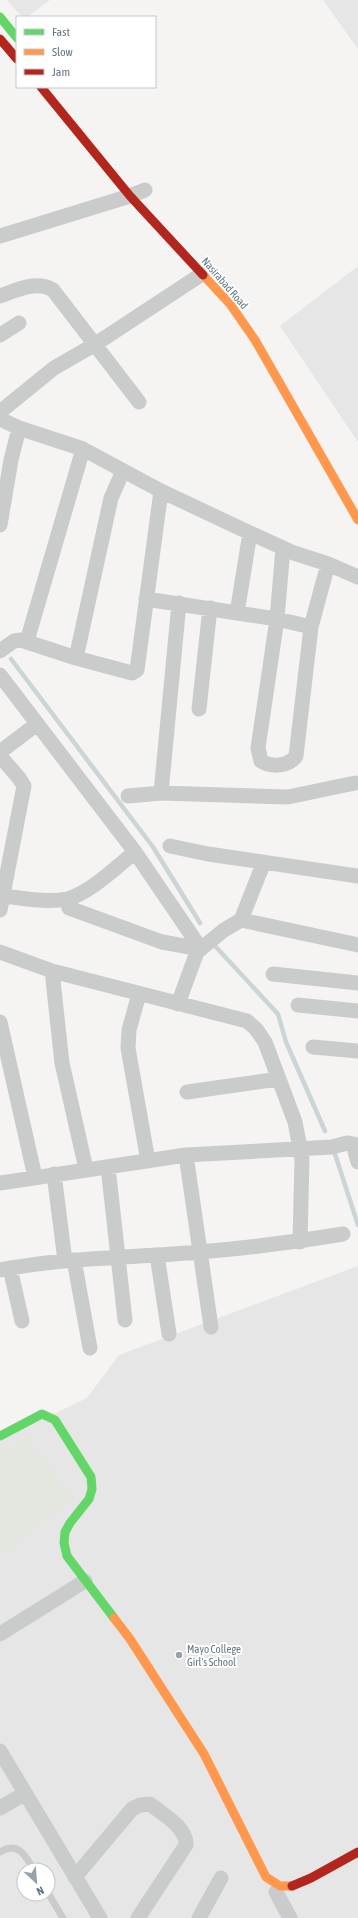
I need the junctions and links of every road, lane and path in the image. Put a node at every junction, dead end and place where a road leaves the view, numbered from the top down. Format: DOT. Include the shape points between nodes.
graph roads {
  1 [pos="0,17"];
  2 [pos="16,37"];
  3 [pos="0,39"];
  4 [pos="16,58"];
  5 [pos="42,88"];
  6 [pos="145,190"];
  7 [pos="130,196"];
  8 [pos="0,236"];
  9 [pos="202,274"];
  10 [pos="0,296"];
  11 [pos="19,323"];
  12 [pos="264,333"];
  13 [pos="0,334"];
  14 [pos="255,340"];
  15 [pos="94,345"];
  16 [pos="299,398"];
  17 [pos="139,402"];
  18 [pos="0,412"];
  19 [pos="0,419"];
  20 [pos="19,428"];
  21 [pos="83,449"];
  22 [pos="123,471"];
  23 [pos="342,473"];
  24 [pos="161,491"];
  25 [pos="358,520"];
  26 [pos="0,525"];
  27 [pos="250,533"];
  28 [pos="283,548"];
  29 [pos="328,564"];
  30 [pos="358,577"];
  31 [pos="146,599"];
  32 [pos="179,603"];
  33 [pos="210,608"];
  34 [pos="237,613"];
  35 [pos="277,619"];
  36 [pos="311,627"];
  37 [pos="21,641"];
  38 [pos="0,651"];
  39 [pos="76,658"];
  40 [pos="0,675"];
  41 [pos="199,709"];
  42 [pos="37,724"];
  43 [pos="0,752"];
  44 [pos="0,756"];
  45 [pos="357,783"];
  46 [pos="160,792"];
  47 [pos="128,796"];
  48 [pos="170,846"];
  49 [pos="135,852"];
  50 [pos="264,862"];
  51 [pos="358,876"];
  52 [pos="1,903"];
  53 [pos="69,908"];
  54 [pos="241,920"];
  55 [pos="204,946"];
  56 [pos="358,946"];
  57 [pos="0,952"];
  58 [pos="52,972"];
  59 [pos="273,974"];
  60 [pos="358,983"];
  61 [pos="139,994"];
  62 [pos="178,1004"];
  63 [pos="298,1005"];
  64 [pos="358,1011"];
  65 [pos="0,1022"];
  66 [pos="313,1047"];
  67 [pos="358,1051"];
  68 [pos="279,1079"];
  69 [pos="6,1086"];
  70 [pos="187,1092"];
  71 [pos="353,1144"];
  72 [pos="300,1148"];
  73 [pos="186,1155"];
  74 [pos="148,1161"];
  75 [pos="358,1162"];
  76 [pos="108,1167"];
  77 [pos="86,1169"];
  78 [pos="54,1174"];
  79 [pos="35,1177"];
  80 [pos="0,1183"];
  81 [pos="343,1234"];
  82 [pos="300,1242"];
  83 [pos="199,1252"];
  84 [pos="157,1255"];
  85 [pos="117,1257"];
  86 [pos="69,1260"];
  87 [pos="5,1269"];
  88 [pos="126,1320"];
  89 [pos="22,1321"];
  90 [pos="211,1327"];
  91 [pos="169,1334"];
  92 [pos="90,1348"];
  93 [pos="0,1436"];
  94 [pos="85,1581"];
  95 [pos="0,1634"];
  96 [pos="0,1752"];
  97 [pos="24,1794"];
  98 [pos="0,1808"];
  99 [pos="0,1852"];
  100 [pos="358,1852"];
  101 [pos="28,1862"];
  102 [pos="75,1877"];
  103 [pos="221,1878"];
  104 [pos="276,1892"];
  105 [pos="53,1902"];
  106 [pos="63,1918"];
  107 [pos="100,1918"];
  108 [pos="138,1918"];
  109 [pos="199,1918"];
  110 [pos="290,1918"];
  1 -- 2 [label="main road"];
  3 -- 4 [label="main road"];
  5 -- 7 [label="main road, Nasirabad Road"];
  6 -- 7 [label="street"];
  7 -- 8 [label="street"];
  7 -- 9 [label="main road, Nasirabad Road"];
  9 -- 14 [label="main road, Nasirabad Road" via="230,304"];
  9 -- 15 [label="street"];
  10 -- 15 [label="street" via="30,286 45,285 53,290"];
  11 -- 13 [label="street"];
  12 -- 14 [label="main road"];
  14 -- 25 [label="main road, Nasirabad Road"];
  15 -- 17 [label="street"];
  15 -- 18 [label="street" via="54,368"];
  16 -- 23 [label="main road"];
  19 -- 20 [label="street"];
  20 -- 21 [label="street"];
  20 -- 26 [label="street"];
  21 -- 22 [label="street"];
  21 -- 37 [label="street"];
  22 -- 24 [label="street"];
  22 -- 39 [label="street" via="111,498"];
  24 -- 27 [label="street"];
  24 -- 31 [label="street"];
  27 -- 28 [label="street"];
  27 -- 34 [label="street"];
  28 -- 29 [label="street"];
  28 -- 35 [label="street"];
  29 -- 30 [label="street"];
  29 -- 36 [label="street"];
  31 -- 32 [label="street"];
  31 -- 39 [label="street" via="135,672"];
  32 -- 33 [label="street"];
  32 -- 46 [label="street"];
  33 -- 34 [label="street"];
  33 -- 41 [label="street"];
  34 -- 35 [label="street"];
  35 -- 36 [label="street"];
  35 -- 36 [label="street" via="258,748 261,761 266,764 286,765 296,756"];
  37 -- 38 [label="street"];
  37 -- 39 [label="street"];
  40 -- 42 [label="street"];
  42 -- 43 [label="street"];
  42 -- 49 [label="street"];
  44 -- 52 [label="street" via="24,786"];
  45 -- 46 [label="street" via="288,797"];
  46 -- 47 [label="street"];
  48 -- 50 [label="street"];
  49 -- 52 [label="street" via="103,878 68,898"];
  49 -- 55 [label="street"];
  50 -- 51 [label="street"];
  50 -- 54 [label="street"];
  53 -- 55 [label="street" via="162,942"];
  54 -- 55 [label="street"];
  54 -- 56 [label="street"];
  55 -- 62 [label="street" via="193,961"];
  57 -- 58 [label="street"];
  58 -- 61 [label="street"];
  58 -- 77 [label="street" via="62,1063"];
  59 -- 60 [label="street"];
  61 -- 62 [label="street"];
  61 -- 74 [label="street" via="128,1030 128,1048"];
  62 -- 68 [label="street" via="247,1021 265,1042"];
  63 -- 64 [label="street"];
  65 -- 69 [label="street"];
  66 -- 67 [label="street"];
  68 -- 70 [label="street"];
  68 -- 72 [label="street"];
  69 -- 79 [label="street"];
  71 -- 72 [label="street" via="332,1148"];
  71 -- 75 [label="street"];
  72 -- 73 [label="street"];
  72 -- 82 [label="street" via="303,1178"];
  73 -- 74 [label="street"];
  73 -- 83 [label="street"];
  74 -- 76 [label="street"];
  76 -- 77 [label="street"];
  76 -- 85 [label="street"];
  77 -- 78 [label="street"];
  78 -- 79 [label="street"];
  78 -- 86 [label="street"];
  79 -- 80 [label="street"];
  81 -- 82 [label="street"];
  82 -- 83 [label="street"];
  83 -- 84 [label="street"];
  83 -- 90 [label="street"];
  84 -- 85 [label="street"];
  84 -- 91 [label="street"];
  85 -- 86 [label="street"];
  85 -- 88 [label="street"];
  86 -- 87 [label="street"];
  86 -- 92 [label="street"];
  87 -- 89 [label="street"];
  93 -- 94 [label="main road" via="42,1414 49,1416 55,1420 91,1477 94,1487 92,1498 66,1529 64,1540 67,1556"];
  94 -- 95 [label="street"];
  94 -- 100 [label="main road" via="130,1639 204,1754 266,1877 276,1885 285,1887 299,1883"];
  96 -- 97 [label="street"];
  97 -- 98 [label="street"];
  97 -- 102 [label="street"];
  99 -- 101 [label="lane" via="8,1847 16,1848"];
  102 -- 107 [label="street"];
  102 -- 108 [label="street" via="132,1810 140,1805 150,1804 182,1830 186,1845"];
  103 -- 109 [label="street"];
  104 -- 110 [label="street"];
  105 -- 106 [label="lane"];
}
